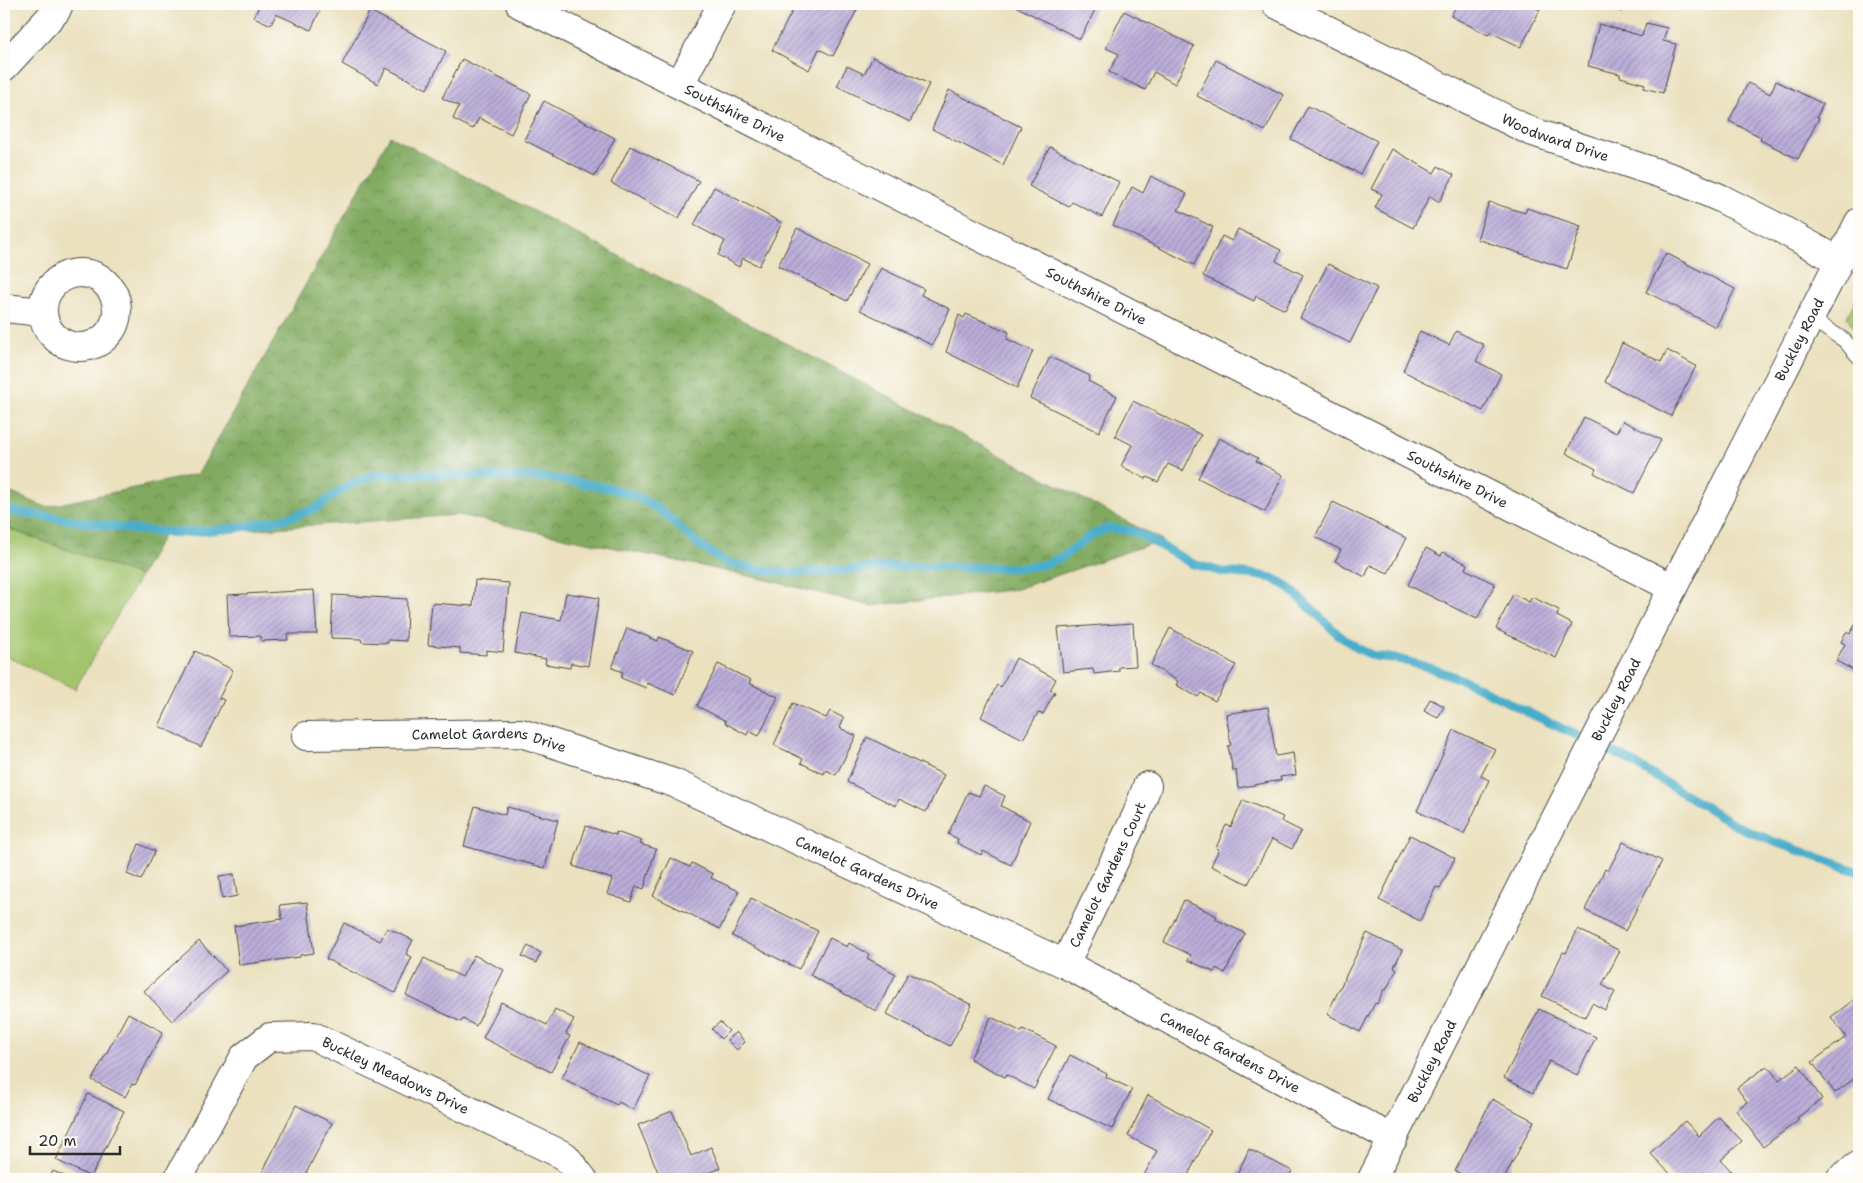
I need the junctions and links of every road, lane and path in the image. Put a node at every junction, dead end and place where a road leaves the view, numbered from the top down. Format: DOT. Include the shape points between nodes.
graph roads {
  1 [pos="59,4"];
  2 [pos="520,4"];
  3 [pos="722,4"];
  4 [pos="1280,5"];
  5 [pos="4,67"];
  6 [pos="680,84"];
  7 [pos="1859,222"];
  8 [pos="1839,261"];
  9 [pos="4,308"];
  10 [pos="43,312"];
  11 [pos="1810,319"];
  12 [pos="1859,357"];
  13 [pos="1673,588"];
  14 [pos="306,736"];
  15 [pos="1147,786"];
  16 [pos="1066,964"];
  17 [pos="1393,1139"];
  18 [pos="1859,1165"];
  19 [pos="178,1179"];
  20 [pos="583,1179"];
  21 [pos="1372,1179"];
  22 [pos="1840,1179"];
  1 -- 5 [label="street"];
  2 -- 6 [label="street, Southshire Drive"];
  3 -- 6 [label="street"];
  4 -- 8 [label="street, Woodward Drive" via="1530,131 1676,179 1720,198"];
  6 -- 13 [label="street, Southshire Drive"];
  7 -- 8 [label="street, Buckley Road"];
  8 -- 11 [label="street, Buckley Road"];
  9 -- 10 [label="street"];
  11 -- 12 [label="lane" via="1844,340"];
  11 -- 13 [label="street, Buckley Road"];
  13 -- 17 [label="street, Buckley Road"];
  14 -- 16 [label="street, Camelot Gardens Drive" via="521,733 674,783"];
  15 -- 16 [label="street, Camelot Gardens Court"];
  16 -- 17 [label="street, Camelot Gardens Drive"];
  17 -- 21 [label="street, Buckley Road"];
  18 -- 22 [label="street"];
  19 -- 20 [label="street, Buckley Meadows Drive" via="244,1057 270,1037 313,1036 565,1156"];
}
